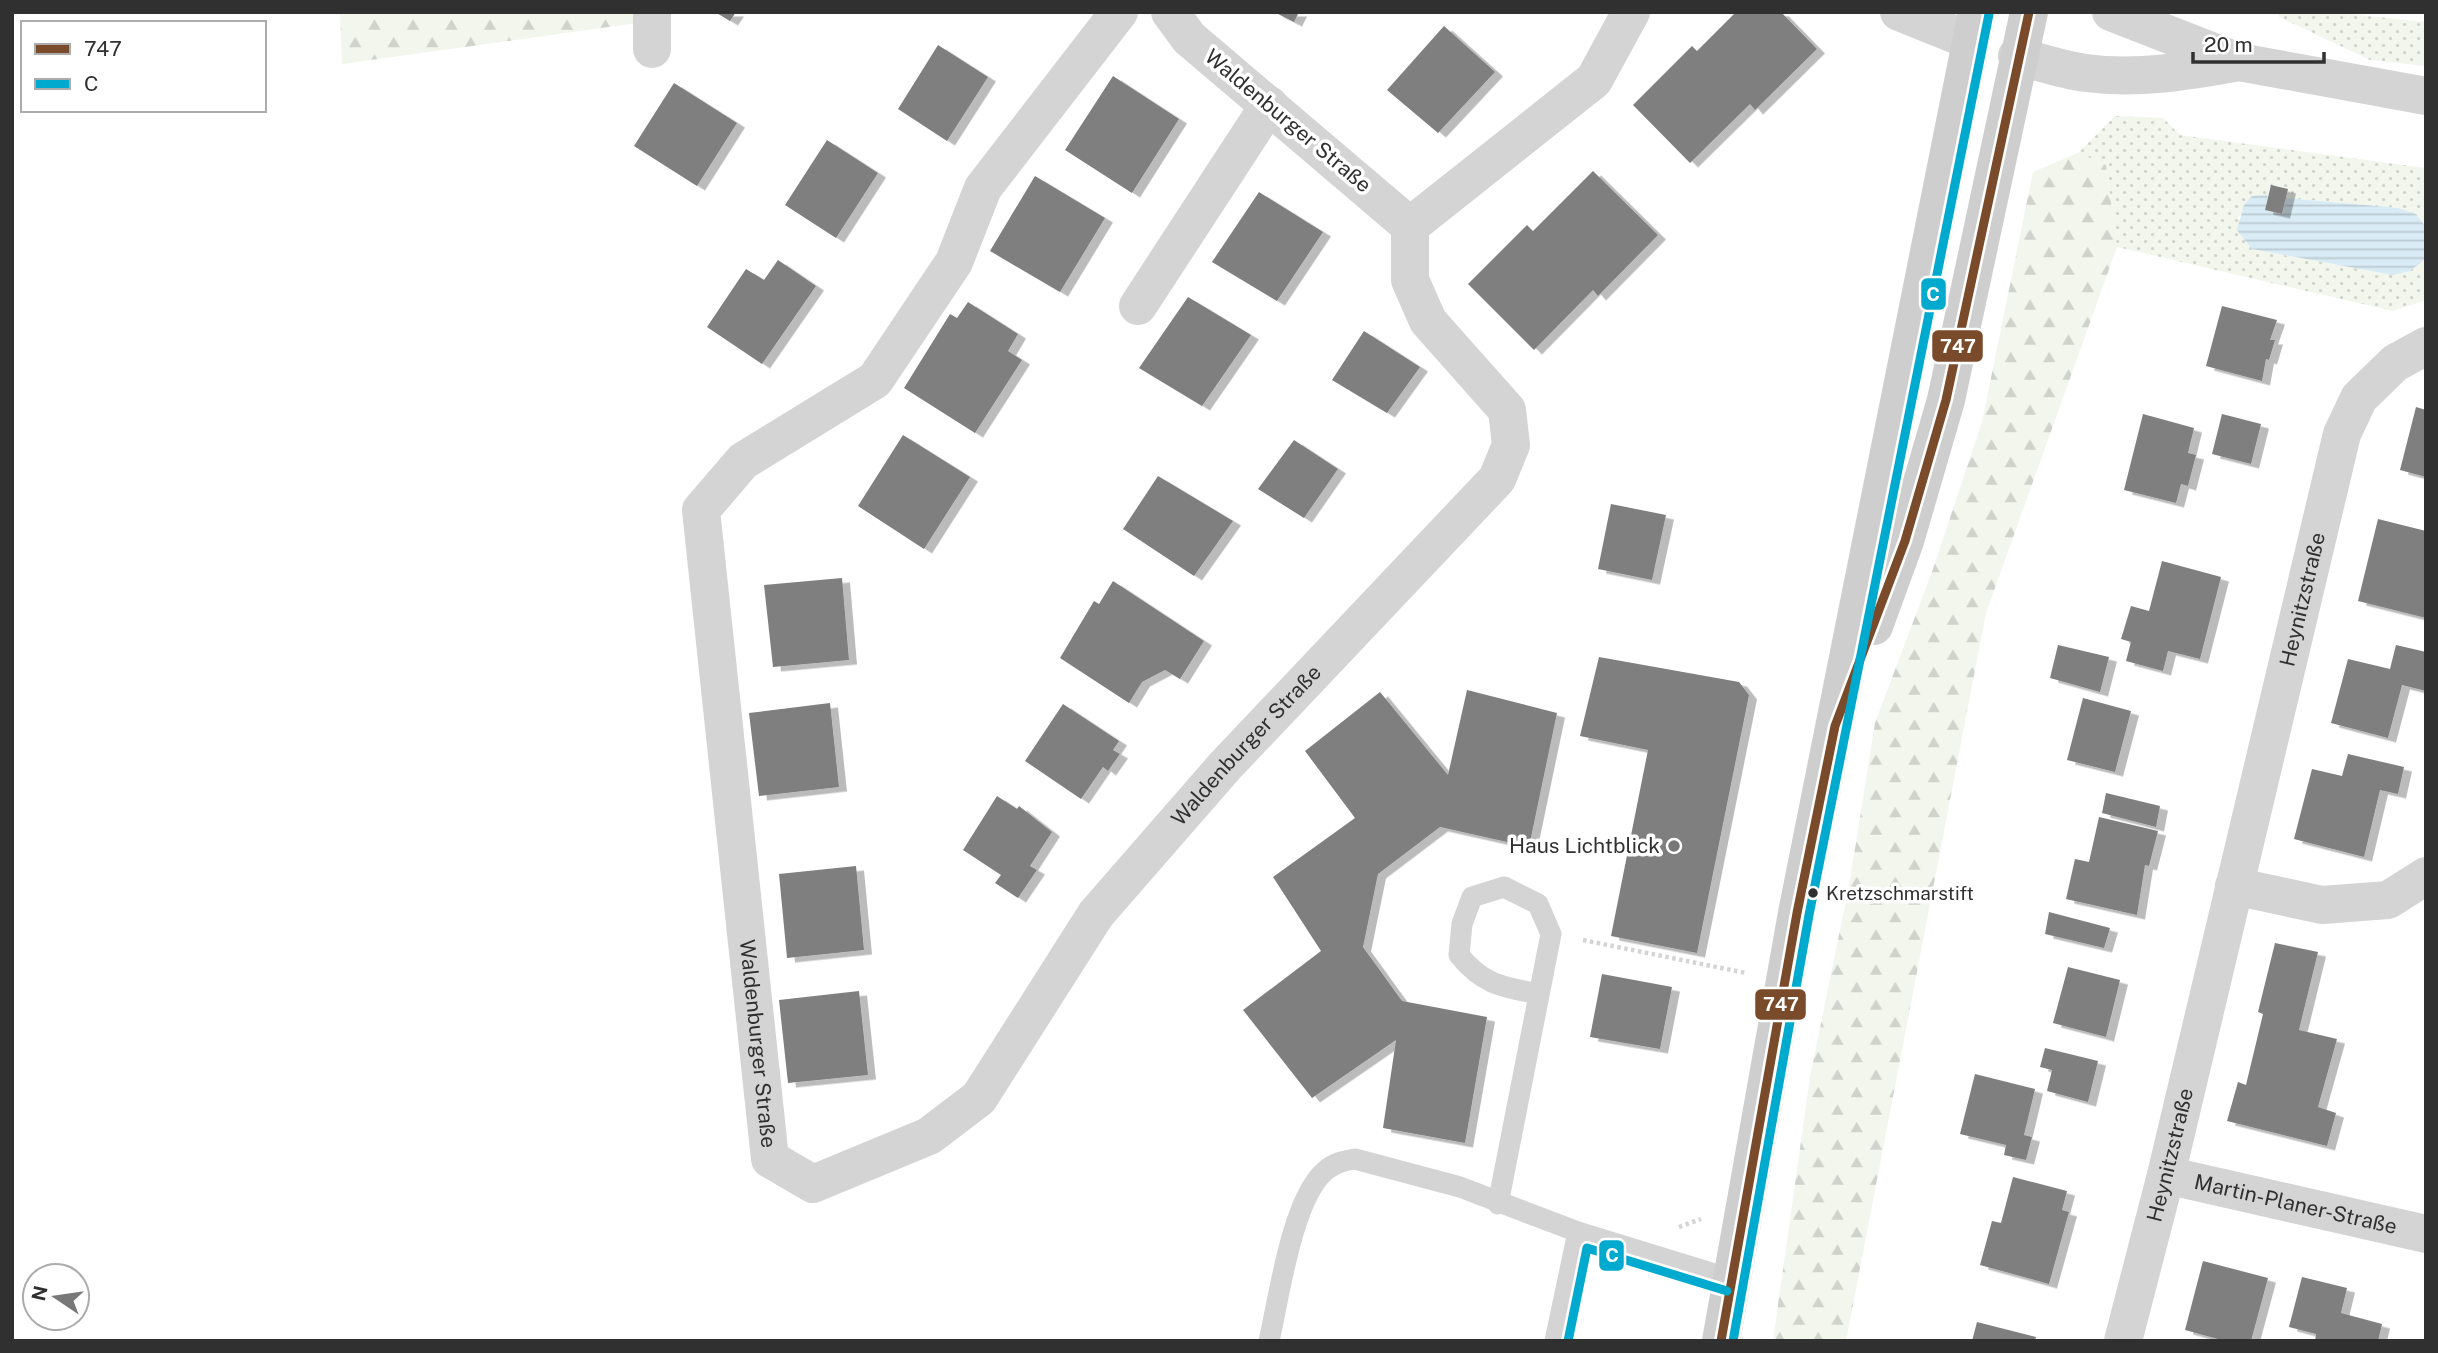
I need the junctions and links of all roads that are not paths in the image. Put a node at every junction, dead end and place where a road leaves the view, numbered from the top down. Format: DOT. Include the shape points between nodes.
graph roads {
  1 [pos="652,12"];
  2 [pos="1119,12"];
  3 [pos="1170,12"];
  4 [pos="1631,12"];
  5 [pos="1899,12"];
  6 [pos="2029,12"];
  7 [pos="2111,12"];
  8 [pos="1974,26"];
  9 [pos="652,50"];
  10 [pos="2017,55"];
  11 [pos="2239,62"];
  12 [pos="2426,96"];
  13 [pos="1269,105"];
  14 [pos="1410,226"];
  15 [pos="1138,306"];
  16 [pos="2426,346"];
  17 [pos="1835,726"];
  18 [pos="2426,876"];
  19 [pos="2234,886"];
  20 [pos="1539,994"];
  21 [pos="2166,1175"];
  22 [pos="1498,1203"];
  23 [pos="1577,1232"];
  24 [pos="2426,1234"];
  25 [pos="1731,1279"];
  26 [pos="1269,1341"];
  27 [pos="1555,1341"];
  28 [pos="1721,1341"];
  29 [pos="2123,1341"];
  1 -- 9 [label="street"];
  2 -- 14 [label="street, Waldenburger Straße" via="983,188 954,262 875,380 743,461 701,510 770,1159 813,1184 929,1136 979,1098 1096,914 1224,766 1497,479 1511,445 1507,410 1428,321 1410,280"];
  3 -- 13 [label="street, Waldenburger Straße" via="1189,38"];
  4 -- 14 [label="street" via="1594,80"];
  5 -- 8 [label="street"];
  6 -- 10 [label="main road"];
  7 -- 11 [label="street"];
  8 -- 10 [label="main road"];
  8 -- 17 [label="main road"];
  10 -- 11 [label="street" via="2077,72 2109,74 2174,74"];
  10 -- 17 [label="main road" via="1946,400 1905,541"];
  11 -- 12 [label="street"];
  13 -- 14 [label="street, Waldenburger Straße"];
  13 -- 15 [label="street"];
  16 -- 19 [label="street, Heynitzstraße" via="2395,363 2359,398 2342,434"];
  17 -- 25 [label="main road"];
  18 -- 19 [label="street" via="2388,900 2322,905"];
  19 -- 21 [label="street, Heynitzstraße"];
  20 -- 20 [label="lane" via="1551,934 1538,904 1504,887 1472,897 1462,924 1459,955 1475,974 1501,987"];
  20 -- 22 [label="lane"];
  21 -- 24 [label="street, Martin-Planer-Straße"];
  21 -- 29 [label="street, Heynitzstraße"];
  22 -- 23 [label="lane"];
  22 -- 26 [label="lane" via="1460,1187 1354,1159 1338,1162 1323,1172 1298,1214"];
  23 -- 25 [label="lane"];
  23 -- 27 [label="lane"];
  25 -- 28 [label="main road"];
}
